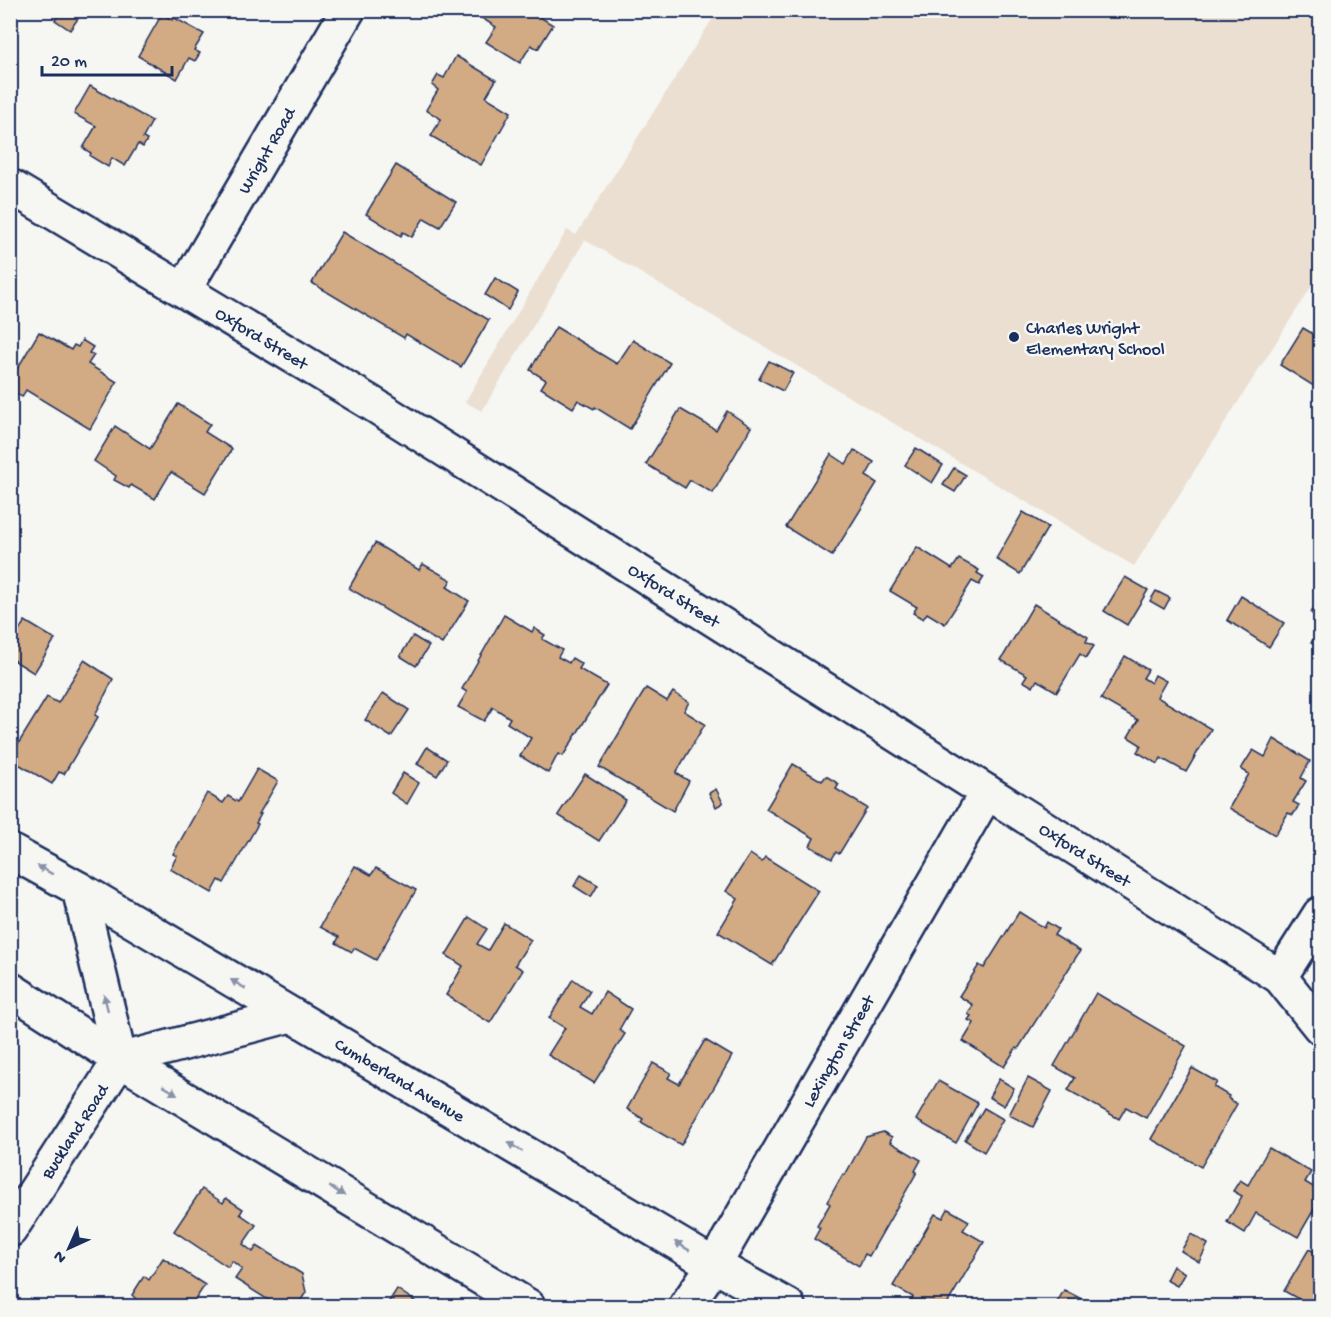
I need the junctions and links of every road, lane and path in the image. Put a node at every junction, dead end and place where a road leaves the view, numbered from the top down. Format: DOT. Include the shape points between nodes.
graph roads {
  1 [pos="348,10"];
  2 [pos="10,186"];
  3 [pos="184,290"];
  4 [pos="987,792"];
  5 [pos="10,851"];
  6 [pos="78,889"];
  7 [pos="1320,914"];
  8 [pos="1280,977"];
  9 [pos="10,989"];
  10 [pos="291,1015"];
  11 [pos="1320,1027"];
  12 [pos="120,1060"];
  13 [pos="10,1230"];
  14 [pos="714,1265"];
  15 [pos="528,1306"];
  16 [pos="686,1306"];
  17 [pos="788,1306"];
  1 -- 3 [label="street, Wright Road"];
  2 -- 3 [label="street, Oxford Street"];
  3 -- 4 [label="street, Oxford Street" via="371,403"];
  4 -- 8 [label="street, Oxford Street"];
  4 -- 14 [label="street, Lexington Street"];
  6 -- 5 [label="street, Cumberland Avenue, one-way"];
  10 -- 6 [label="street, Cumberland Avenue, one-way"];
  12 -- 6 [label="street, one-way"];
  7 -- 8 [label="street"];
  8 -- 11 [label="street, Oxford Street"];
  9 -- 12 [label="street"];
  10 -- 12 [label="street"];
  14 -- 10 [label="street, Cumberland Avenue, one-way"];
  12 -- 13 [label="street, Buckland Road"];
  12 -- 15 [label="street, one-way"];
  14 -- 16 [label="street, Lexington Street"];
  14 -- 17 [label="street, Cumberland Avenue"];
}
